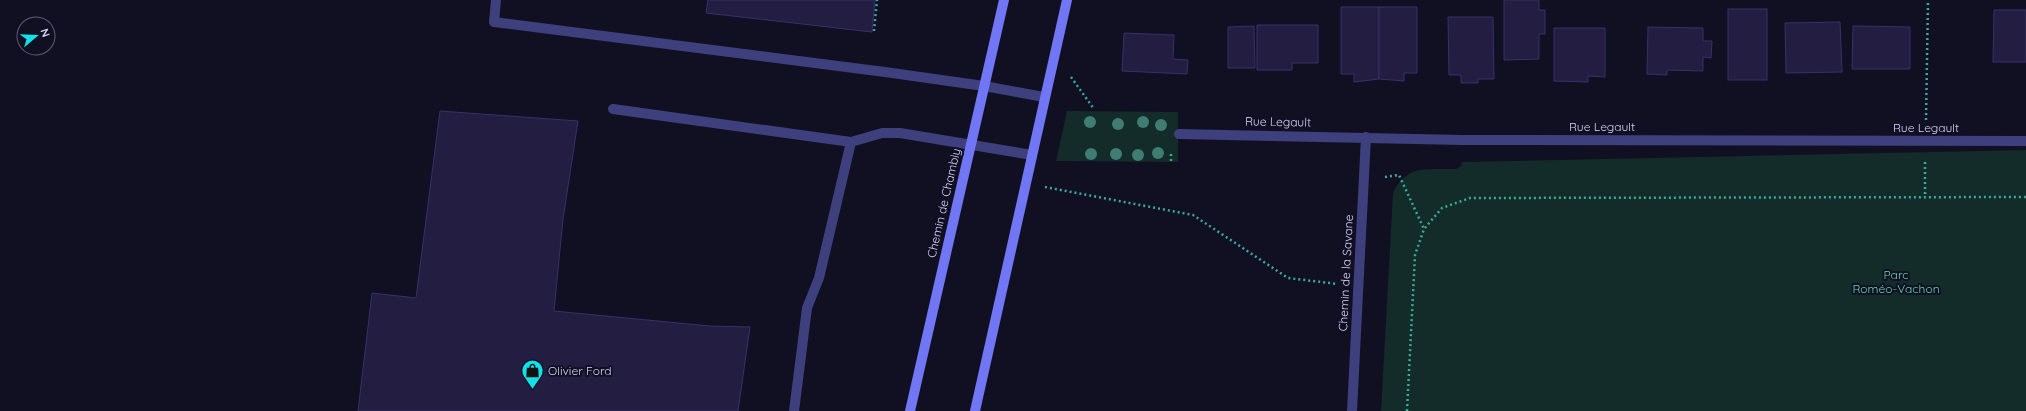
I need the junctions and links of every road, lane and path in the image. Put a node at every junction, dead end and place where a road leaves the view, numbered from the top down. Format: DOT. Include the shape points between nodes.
graph roads {
  1 [pos="496,0"];
  2 [pos="877,0"];
  3 [pos="1004,0"];
  4 [pos="1067,0"];
  5 [pos="1928,0"];
  6 [pos="874,31"];
  7 [pos="1072,77"];
  8 [pos="984,86"];
  9 [pos="1044,98"];
  10 [pos="613,109"];
  11 [pos="1094,109"];
  12 [pos="1926,124"];
  13 [pos="1178,134"];
  14 [pos="1366,137"];
  15 [pos="2026,141"];
  16 [pos="851,142"];
  17 [pos="971,144"];
  18 [pos="1032,155"];
  19 [pos="1924,161"];
  20 [pos="1399,175"];
  21 [pos="1025,182"];
  22 [pos="1925,197"];
  23 [pos="2026,197"];
  24 [pos="1424,229"];
  25 [pos="1336,284"];
  26 [pos="794,411"];
  27 [pos="910,411"];
  28 [pos="975,411"];
  29 [pos="1352,411"];
  30 [pos="1407,411"];
  1 -- 8 [label="street" via="494,22"];
  2 -- 6 [label="path"];
  3 -- 8 [label="main road, Chemin de Chambly"];
  4 -- 9 [label="main road"];
  5 -- 12 [label="path"];
  7 -- 11 [label="path"];
  8 -- 9 [label="street"];
  8 -- 17 [label="main road, Chemin de Chambly"];
  9 -- 18 [label="main road"];
  10 -- 16 [label="street"];
  13 -- 14 [label="street, Rue Legault"];
  14 -- 15 [label="street, Rue Legault" via="1463,140"];
  14 -- 29 [label="street, Chemin de la Savane"];
  16 -- 17 [label="street" via="882,133"];
  16 -- 26 [label="street" via="819,278 807,308"];
  17 -- 18 [label="street"];
  17 -- 27 [label="main road, Chemin de Chambly"];
  18 -- 21 [label="main road"];
  19 -- 22 [label="path"];
  20 -- 24 [label="path"];
  21 -- 25 [label="path" via="1193,215 1288,278"];
  21 -- 28 [label="main road"];
  22 -- 23 [label="path"];
  22 -- 24 [label="path" via="1470,198 1442,208"];
  24 -- 30 [label="path" via="1415,255"];
}
